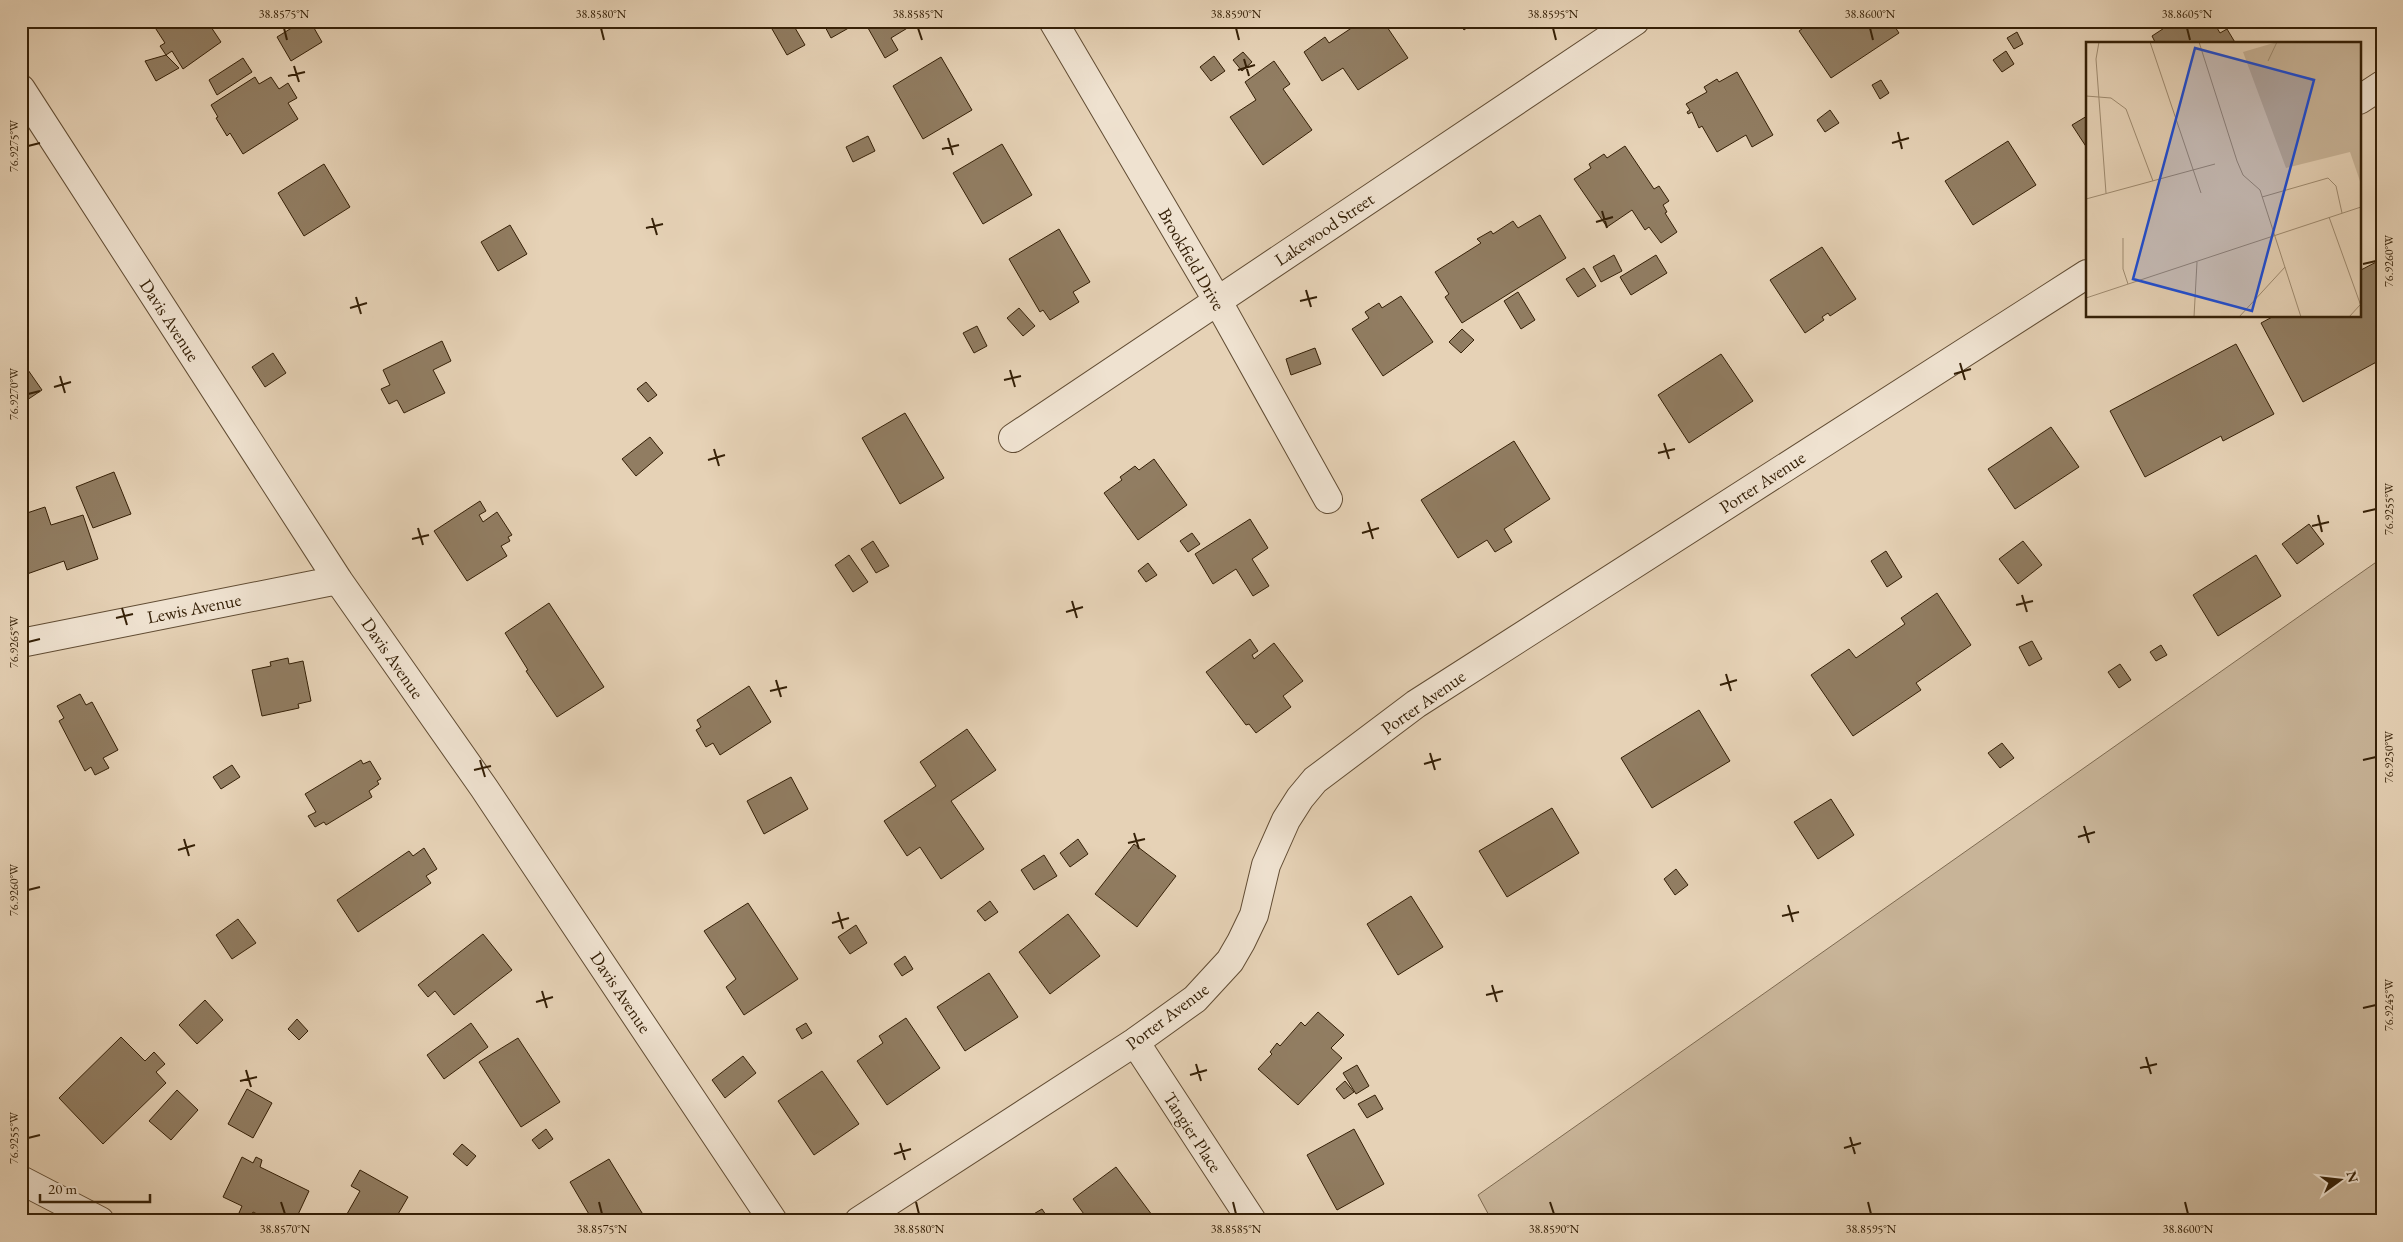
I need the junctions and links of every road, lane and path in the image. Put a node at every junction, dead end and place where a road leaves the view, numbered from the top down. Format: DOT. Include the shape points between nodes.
graph roads {
  1 [pos="1053,21"];
  2 [pos="1635,21"];
  3 [pos="2382,85"];
  4 [pos="21,89"];
  5 [pos="2360,99"];
  6 [pos="2086,275"];
  7 [pos="1217,300"];
  8 [pos="1013,438"];
  9 [pos="1328,499"];
  10 [pos="338,580"];
  11 [pos="21,643"];
  12 [pos="1135,1042"];
  13 [pos="21,1180"];
  14 [pos="100,1221"];
  15 [pos="773,1221"];
  16 [pos="858,1221"];
  17 [pos="1252,1221"];
  1 -- 7 [label="street, Brookfield Drive"];
  2 -- 7 [label="street, Lakewood Street"];
  3 -- 5 [label="street"];
  4 -- 10 [label="street, Davis Avenue"];
  6 -- 12 [label="street, Porter Avenue" via="1416,704 1315,780 1286,820 1266,865 1254,914 1230,961 1195,999"];
  7 -- 8 [label="street, Lakewood Street"];
  7 -- 9 [label="street, Brookfield Drive"];
  10 -- 11 [label="street, Lewis Avenue"];
  10 -- 15 [label="street, Davis Avenue" via="484,788"];
  12 -- 16 [label="street, Porter Avenue"];
  12 -- 17 [label="street, Tangier Place"];
  13 -- 14 [label="street"];
}
